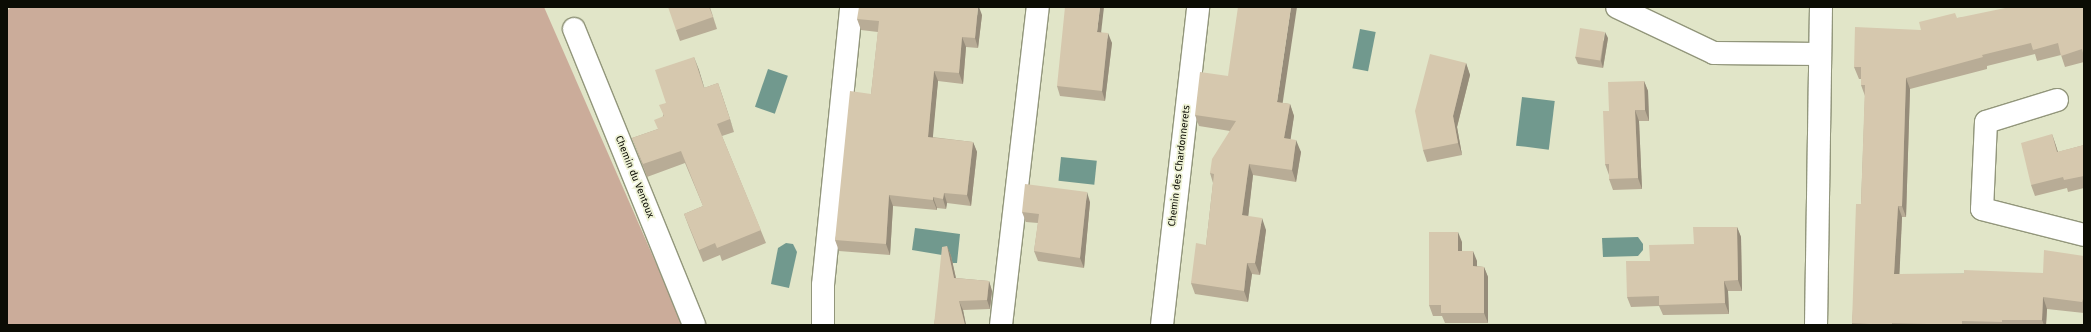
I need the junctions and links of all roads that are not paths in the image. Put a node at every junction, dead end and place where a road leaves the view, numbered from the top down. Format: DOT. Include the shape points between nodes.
graph roads {
  1 [pos="851,7"];
  2 [pos="1038,7"];
  3 [pos="1198,7"];
  4 [pos="1617,7"];
  5 [pos="1821,7"];
  6 [pos="574,29"];
  7 [pos="1820,54"];
  8 [pos="2057,100"];
  9 [pos="2084,235"];
  10 [pos="694,325"];
  11 [pos="823,325"];
  12 [pos="1001,325"];
  13 [pos="1162,325"];
  14 [pos="1816,325"];
  1 -- 11 [label="street" via="823,285"];
  2 -- 12 [label="street"];
  3 -- 13 [label="street, Chemin des Chardonnerets"];
  4 -- 7 [label="street" via="1714,53"];
  5 -- 7 [label="street"];
  6 -- 10 [label="street, Chemin du Ventoux"];
  7 -- 14 [label="street"];
  8 -- 9 [label="street" via="1986,122 1982,210"];
}
